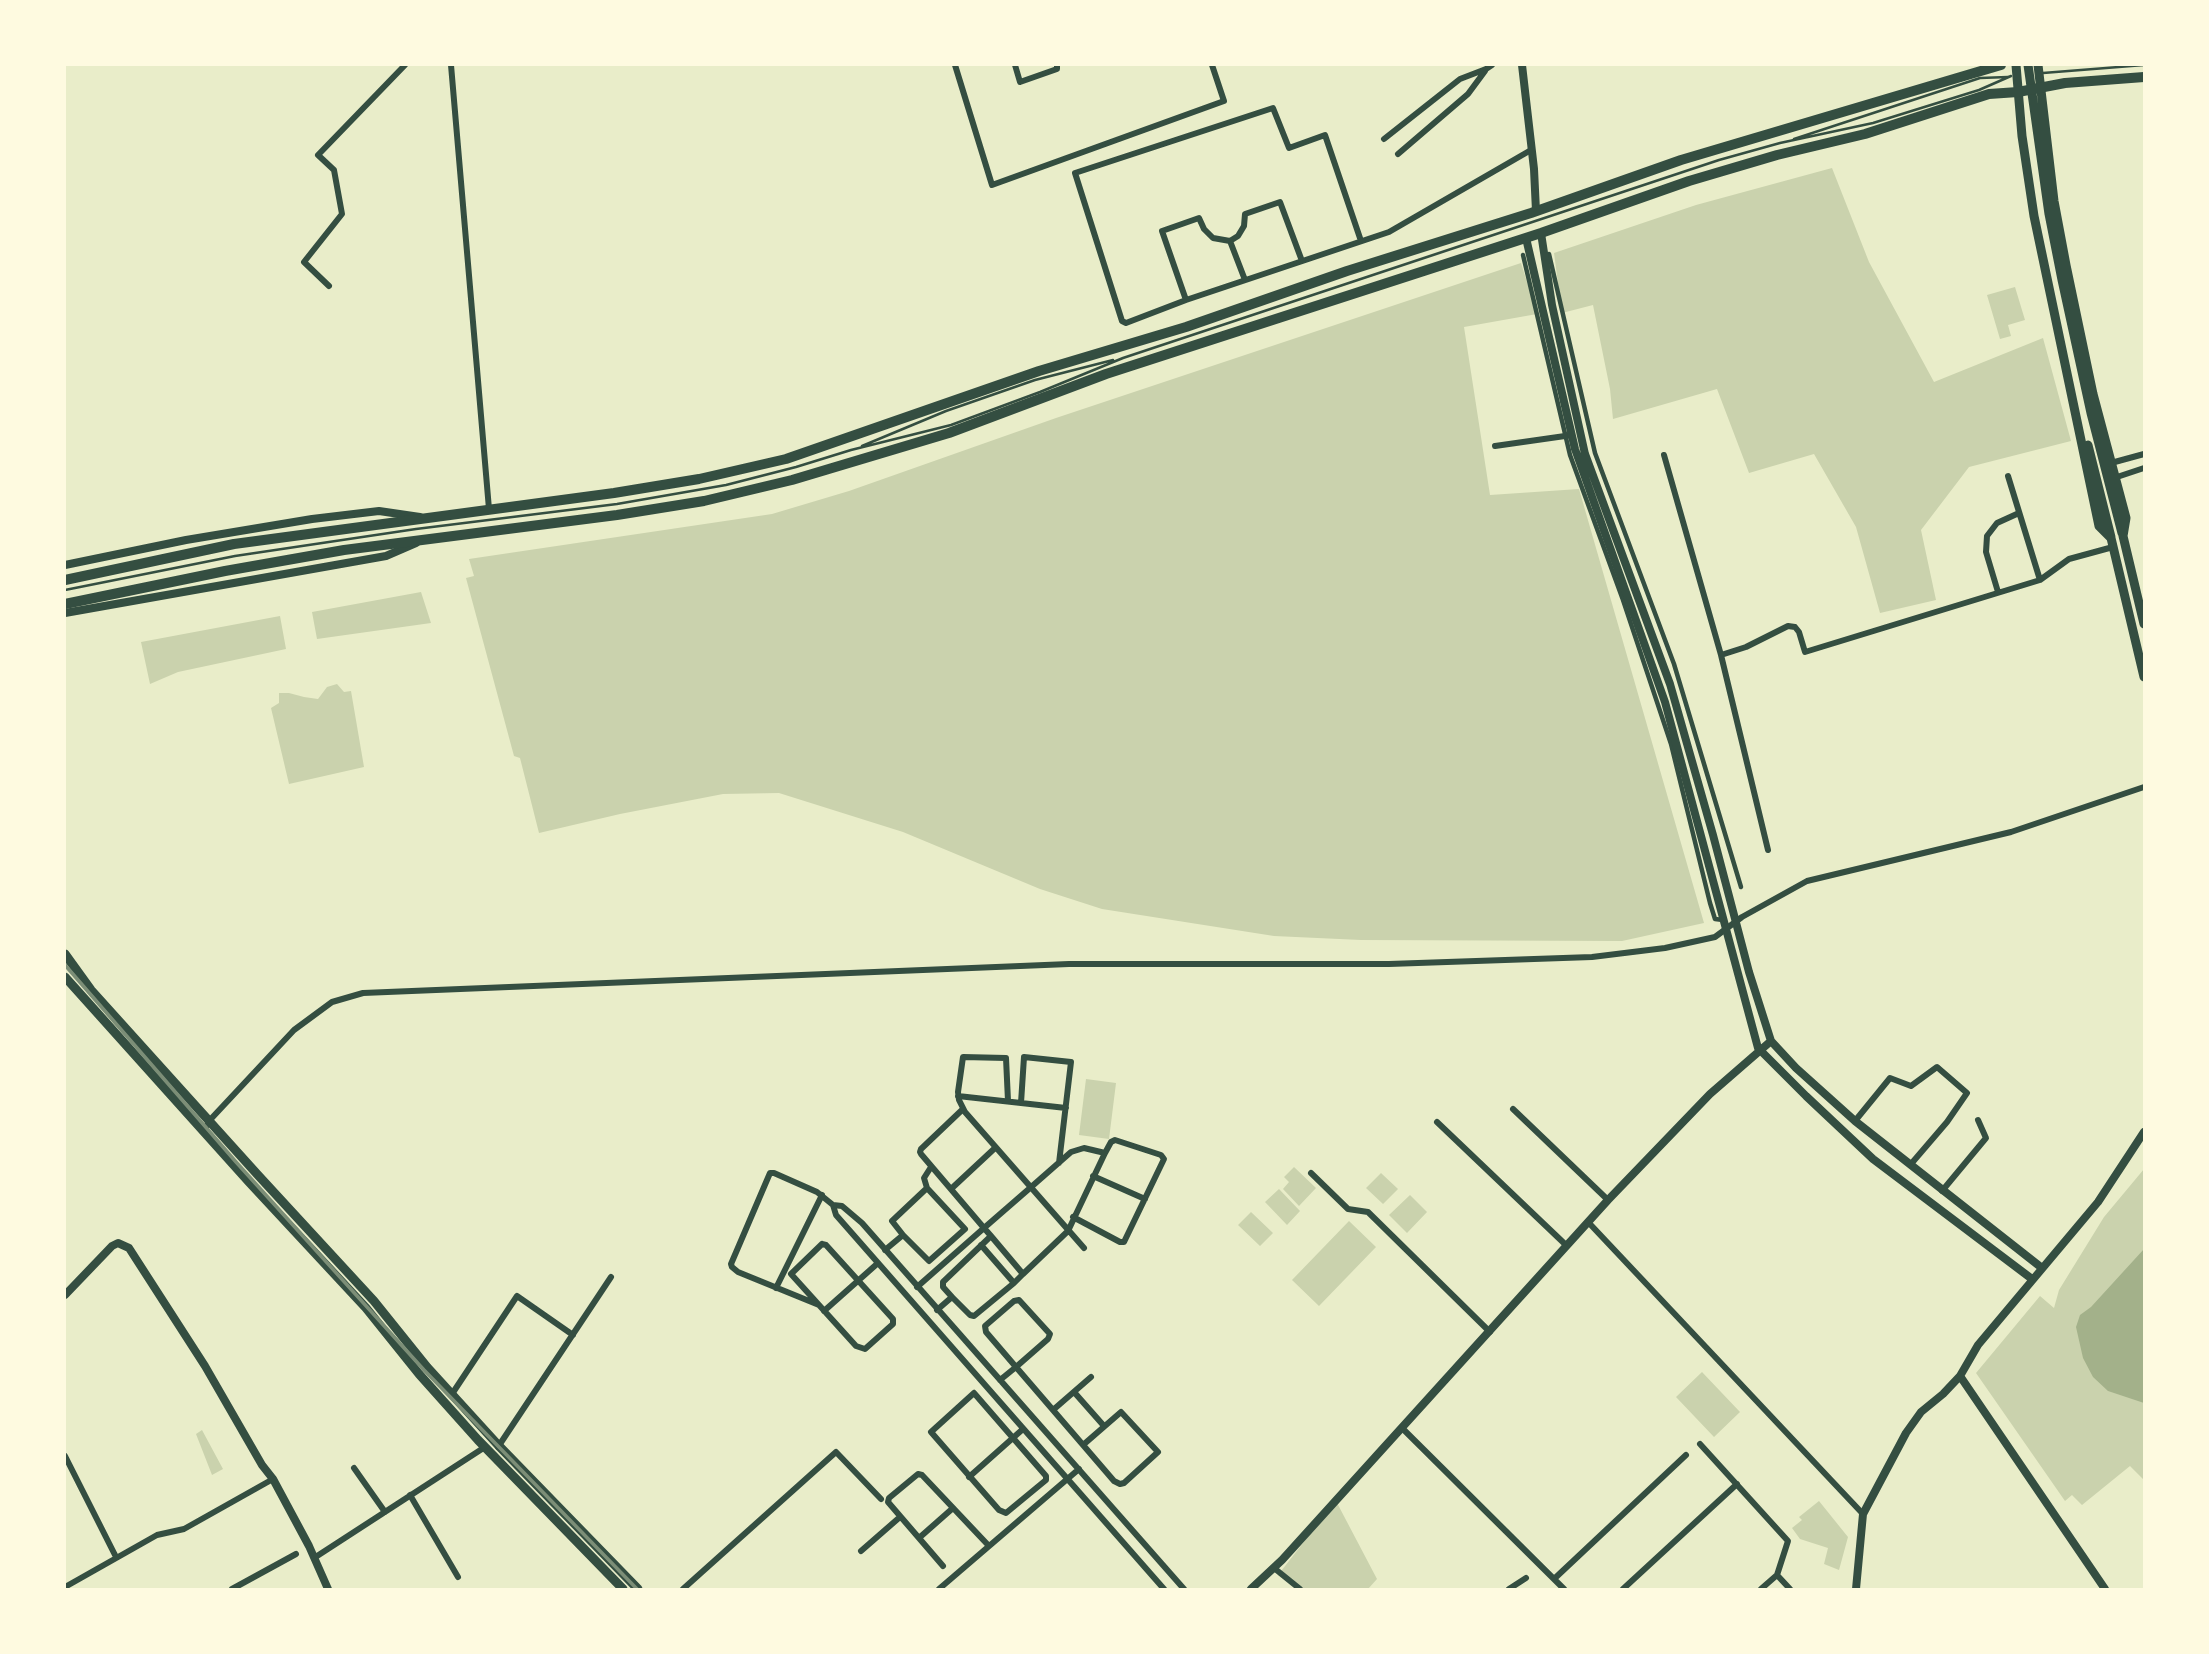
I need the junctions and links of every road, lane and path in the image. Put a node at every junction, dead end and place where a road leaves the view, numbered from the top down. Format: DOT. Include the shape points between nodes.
graph roads {
  1 [pos="405,65"];
  2 [pos="451,65"];
  3 [pos="955,65"];
  4 [pos="1015,65"];
  5 [pos="1057,65"];
  6 [pos="1212,65"];
  7 [pos="1521,65"];
  8 [pos="2001,65"];
  9 [pos="2018,65"];
  10 [pos="2144,65"];
  11 [pos="1489,67"];
  12 [pos="2039,69"];
  13 [pos="2028,70"];
  14 [pos="2014,76"];
  15 [pos="2144,77"];
  16 [pos="2040,89"];
  17 [pos="2018,92"];
  18 [pos="1384,139"];
  19 [pos="1780,143"];
  20 [pos="1531,150"];
  21 [pos="1398,154"];
  22 [pos="1536,211"];
  23 [pos="1541,233"];
  24 [pos="1526,238"];
  25 [pos="1230,241"];
  26 [pos="1361,241"];
  27 [pos="1549,254"];
  28 [pos="1523,255"];
  29 [pos="1303,261"];
  30 [pos="1245,280"];
  31 [pos="329,286"];
  32 [pos="1185,300"];
  33 [pos="1123,358"];
  34 [pos="1568,435"];
  35 [pos="1495,446"];
  36 [pos="851,450"];
  37 [pos="1664,454"];
  38 [pos="2144,454"];
  39 [pos="2110,463"];
  40 [pos="2144,468"];
  41 [pos="2008,476"];
  42 [pos="2111,479"];
  43 [pos="488,509"];
  44 [pos="2019,513"];
  45 [pos="425,518"];
  46 [pos="425,539"];
  47 [pos="2112,543"];
  48 [pos="65,565"];
  49 [pos="65,580"];
  50 [pos="2040,580"];
  51 [pos="65,590"];
  52 [pos="1998,592"];
  53 [pos="65,604"];
  54 [pos="65,612"];
  55 [pos="2144,624"];
  56 [pos="1721,655"];
  57 [pos="2144,677"];
  58 [pos="2144,788"];
  59 [pos="1768,850"];
  60 [pos="1741,887"];
  61 [pos="1735,922"];
  62 [pos="1725,925"];
  63 [pos="65,954"];
  64 [pos="65,977"];
  65 [pos="1771,1041"];
  66 [pos="1760,1050"];
  67 [pos="958,1096"];
  68 [pos="1008,1101"];
  69 [pos="1021,1103"];
  70 [pos="1066,1108"];
  71 [pos="964,1109"];
  72 [pos="1513,1109"];
  73 [pos="1978,1120"];
  74 [pos="209,1121"];
  75 [pos="1855,1121"];
  76 [pos="1437,1122"];
  77 [pos="204,1132"];
  78 [pos="2144,1132"];
  79 [pos="995,1148"];
  80 [pos="1105,1153"];
  81 [pos="1059,1163"];
  82 [pos="1911,1164"];
  83 [pos="931,1167"];
  84 [pos="1311,1173"];
  85 [pos="1094,1177"];
  86 [pos="927,1188"];
  87 [pos="1030,1188"];
  88 [pos="951,1189"];
  89 [pos="1942,1191"];
  90 [pos="822,1195"];
  91 [pos="1145,1199"];
  92 [pos="1608,1200"];
  93 [pos="833,1205"];
  94 [pos="1073,1217"];
  95 [pos="1589,1223"];
  96 [pos="984,1228"];
  97 [pos="1068,1231"];
  98 [pos="903,1235"];
  99 [pos="991,1236"];
  100 [pos="981,1245"];
  101 [pos="1567,1246"];
  102 [pos="1084,1248"];
  103 [pos="885,1250"];
  104 [pos="878,1263"];
  105 [pos="2042,1268"];
  106 [pos="1023,1274"];
  107 [pos="611,1277"];
  108 [pos="2032,1279"];
  109 [pos="858,1281"];
  110 [pos="1014,1283"];
  111 [pos="918,1287"];
  112 [pos="776,1288"];
  113 [pos="65,1295"];
  114 [pos="952,1297"];
  115 [pos="819,1305"];
  116 [pos="937,1310"];
  117 [pos="824,1311"];
  118 [pos="1490,1332"];
  119 [pos="573,1335"];
  120 [pos="1016,1367"];
  121 [pos="1960,1376"];
  122 [pos="1091,1377"];
  123 [pos="1000,1380"];
  124 [pos="990,1392"];
  125 [pos="1074,1392"];
  126 [pos="452,1394"];
  127 [pos="981,1400"];
  128 [pos="1053,1410"];
  129 [pos="1104,1426"];
  130 [pos="1402,1428"];
  131 [pos="1023,1429"];
  132 [pos="1014,1437"];
  133 [pos="1700,1444"];
  134 [pos="1083,1445"];
  135 [pos="499,1446"];
  136 [pos="485,1447"];
  137 [pos="493,1455"];
  138 [pos="1686,1455"];
  139 [pos="65,1456"];
  140 [pos="354,1468"];
  141 [pos="1079,1469"];
  142 [pos="969,1477"];
  143 [pos="273,1479"];
  144 [pos="1067,1480"];
  145 [pos="1737,1484"];
  146 [pos="410,1495"];
  147 [pos="881,1499"];
  148 [pos="953,1508"];
  149 [pos="384,1512"];
  150 [pos="1863,1514"];
  151 [pos="900,1517"];
  152 [pos="919,1538"];
  153 [pos="989,1546"];
  154 [pos="861,1551"];
  155 [pos="296,1554"];
  156 [pos="116,1557"];
  157 [pos="314,1558"];
  158 [pos="943,1566"];
  159 [pos="1274,1568"];
  160 [pos="1777,1575"];
  161 [pos="458,1577"];
  162 [pos="1526,1578"];
  163 [pos="1554,1579"];
  164 [pos="65,1587"];
  165 [pos="232,1589"];
  166 [pos="328,1589"];
  167 [pos="623,1589"];
  168 [pos="638,1589"];
  169 [pos="683,1589"];
  170 [pos="939,1589"];
  171 [pos="1164,1589"];
  172 [pos="1184,1589"];
  173 [pos="1251,1589"];
  174 [pos="1300,1589"];
  175 [pos="1509,1589"];
  176 [pos="1564,1589"];
  177 [pos="1623,1589"];
  178 [pos="1761,1589"];
  179 [pos="1790,1589"];
  180 [pos="1856,1589"];
  181 [pos="2105,1589"];
  1 -- 31 [label="street" via="318,155 334,170 342,214 304,261"];
  2 -- 43 [label="street"];
  3 -- 6 [label="street" via="992,185 1224,101"];
  4 -- 5 [label="street" via="1020,82 1057,69"];
  7 -- 20 [label="street"];
  8 -- 22 [label="main road" via="1681,160"];
  9 -- 14 [label="main road"];
  9 -- 47 [label="main road" via="2039,215"];
  10 -- 12 [label="lane"];
  11 -- 18 [label="street" via="1460,79"];
  11 -- 21 [label="street" via="1468,94"];
  12 -- 13 [label="lane"];
  12 -- 16 [label="main road"];
  13 -- 42 [label="main road" via="2049,214 2091,413"];
  14 -- 17 [label="main road"];
  14 -- 19 [label="lane" via="1873,123"];
  14 -- 19 [label="lane" via="1980,78"];
  15 -- 16 [label="main road"];
  16 -- 17 [label="main road"];
  16 -- 39 [label="main road" via="2054,201"];
  17 -- 23 [label="main road" via="1989,94 1865,134 1689,181"];
  17 -- 47 [label="main road" via="2034,216 2099,526"];
  19 -- 33 [label="lane"];
  20 -- 22 [label="street"];
  20 -- 26 [label="street" via="1389,232"];
  22 -- 43 [label="main road" via="1039,371 786,459 699,479"];
  23 -- 24 [label="main road"];
  23 -- 61 [label="street" via="1585,454 1670,684"];
  24 -- 34 [label="street"];
  24 -- 46 [label="main road" via="1107,374 949,433 792,480 617,515"];
  25 -- 29 [label="street" via="1244,226 1245,214 1280,202"];
  25 -- 30 [label="street"];
  25 -- 32 [label="street" via="1213,238 1199,218 1163,231"];
  26 -- 29 [label="street"];
  26 -- 32 [label="street" via="1325,135 1289,148 1273,108 1075,173 1122,321"];
  27 -- 60 [label="street" via="1595,453 1674,664"];
  28 -- 34 [label="street"];
  29 -- 30 [label="street"];
  30 -- 32 [label="street"];
  33 -- 36 [label="lane" via="1035,380"];
  33 -- 36 [label="lane" via="951,425"];
  34 -- 35 [label="street"];
  34 -- 62 [label="street" via="1665,702"];
  36 -- 51 [label="lane" via="726,485 234,556"];
  37 -- 56 [label="street"];
  38 -- 39 [label="street"];
  39 -- 42 [label="main road"];
  40 -- 42 [label="street"];
  41 -- 44 [label="street"];
  42 -- 55 [label="main road" via="2126,518 2123,536"];
  43 -- 45 [label="main road"];
  44 -- 50 [label="street"];
  44 -- 52 [label="street" via="1997,523 1987,536 1986,552"];
  45 -- 48 [label="street" via="379,511 312,519"];
  45 -- 49 [label="main road" via="234,544"];
  46 -- 53 [label="main road" via="225,571"];
  46 -- 54 [label="street" via="386,556"];
  47 -- 50 [label="street" via="2069,558"];
  47 -- 57 [label="main road"];
  50 -- 52 [label="street"];
  52 -- 56 [label="street" via="1805,652 1799,632 1788,626"];
  56 -- 59 [label="street"];
  58 -- 61 [label="street" via="2011,832 1807,881"];
  61 -- 62 [label="street"];
  61 -- 65 [label="street"];
  62 -- 66 [label="street"];
  62 -- 74 [label="street" via="1715,937 1690,944 1592,957 1389,964 1069,964 363,993 332,1002 294,1030"];
  63 -- 74 [label="main road" via="91,990"];
  64 -- 77 [label="main road"];
  65 -- 66 [label="street"];
  65 -- 75 [label="street"];
  66 -- 92 [label="street" via="1710,1094"];
  66 -- 108 [label="street" via="1873,1159"];
  67 -- 68 [label="street"];
  67 -- 68 [label="street" via="963,1056 1004,1057"];
  67 -- 71 [label="street"];
  68 -- 69 [label="street"];
  69 -- 70 [label="street"];
  69 -- 70 [label="street" via="1024,1057 1069,1060"];
  70 -- 81 [label="street"];
  71 -- 79 [label="street"];
  71 -- 83 [label="street" via="921,1149"];
  72 -- 92 [label="street"];
  73 -- 89 [label="street" via="1986,1138"];
  74 -- 77 [label="street"];
  74 -- 126 [label="main road" via="374,1301"];
  75 -- 82 [label="street"];
  75 -- 82 [label="street" via="1891,1078 1912,1087 1937,1067 1967,1093"];
  76 -- 101 [label="street"];
  77 -- 136 [label="main road" via="366,1308"];
  78 -- 105 [label="street" via="2098,1202"];
  79 -- 87 [label="street"];
  79 -- 88 [label="street"];
  80 -- 81 [label="street" via="1080,1149"];
  80 -- 85 [label="street"];
  80 -- 91 [label="street" via="1115,1140 1163,1157"];
  81 -- 87 [label="street"];
  82 -- 89 [label="street"];
  83 -- 86 [label="street" via="924,1178"];
  83 -- 88 [label="street"];
  84 -- 118 [label="street" via="1348,1209 1368,1212"];
  85 -- 91 [label="street"];
  85 -- 94 [label="street"];
  86 -- 98 [label="street" via="892,1221"];
  86 -- 98 [label="street" via="965,1230 929,1261"];
  87 -- 96 [label="street"];
  87 -- 97 [label="street"];
  88 -- 96 [label="street"];
  89 -- 105 [label="street"];
  90 -- 93 [label="street"];
  90 -- 112 [label="street"];
  90 -- 112 [label="street" via="768,1174 731,1264 738,1272"];
  91 -- 94 [label="street" via="1124,1242"];
  92 -- 95 [label="street"];
  93 -- 103 [label="street" via="842,1206 862,1223"];
  93 -- 104 [label="street" via="836,1215"];
  94 -- 97 [label="street"];
  95 -- 101 [label="street"];
  95 -- 150 [label="street"];
  96 -- 99 [label="street"];
  96 -- 111 [label="street"];
  97 -- 102 [label="street"];
  97 -- 106 [label="street"];
  98 -- 103 [label="street"];
  99 -- 100 [label="street"];
  99 -- 106 [label="street"];
  100 -- 110 [label="street"];
  100 -- 114 [label="street" via="943,1282"];
  101 -- 118 [label="street"];
  103 -- 111 [label="street"];
  104 -- 109 [label="street"];
  104 -- 124 [label="street"];
  105 -- 108 [label="street"];
  106 -- 110 [label="street"];
  107 -- 119 [label="street"];
  108 -- 121 [label="street" via="1978,1345"];
  109 -- 115 [label="street" via="822,1244 790,1274"];
  109 -- 117 [label="street"];
  109 -- 117 [label="street" via="893,1322 865,1349 856,1346"];
  110 -- 114 [label="street" via="977,1316"];
  111 -- 116 [label="street"];
  112 -- 115 [label="street"];
  113 -- 143 [label="street" via="112,1247 118,1243 129,1248"];
  114 -- 116 [label="street"];
  115 -- 117 [label="street"];
  116 -- 123 [label="street"];
  118 -- 130 [label="street"];
  119 -- 126 [label="street" via="517,1296"];
  119 -- 135 [label="street"];
  120 -- 120 [label="street" via="985,1329 1016,1300 1022,1301 1050,1334"];
  120 -- 123 [label="street"];
  120 -- 128 [label="street"];
  121 -- 150 [label="street" via="1913,1423"];
  121 -- 181 [label="street"];
  122 -- 125 [label="street"];
  123 -- 141 [label="street"];
  124 -- 127 [label="street"];
  124 -- 131 [label="street"];
  125 -- 128 [label="street"];
  125 -- 129 [label="street"];
  126 -- 135 [label="main road"];
  127 -- 132 [label="street"];
  127 -- 142 [label="street" via="972,1393 931,1432"];
  128 -- 134 [label="street"];
  129 -- 134 [label="street"];
  129 -- 134 [label="street" via="1124,1412 1157,1449 1156,1455 1120,1484"];
  130 -- 159 [label="street"];
  130 -- 163 [label="street"];
  131 -- 132 [label="street"];
  131 -- 144 [label="street"];
  132 -- 142 [label="street"];
  132 -- 142 [label="street" via="1045,1473 1045,1480 1006,1513"];
  133 -- 145 [label="street"];
  135 -- 137 [label="street"];
  135 -- 168 [label="main road"];
  136 -- 137 [label="main road"];
  136 -- 146 [label="street"];
  137 -- 167 [label="main road"];
  138 -- 163 [label="street"];
  139 -- 156 [label="street"];
  140 -- 149 [label="street"];
  141 -- 144 [label="street"];
  141 -- 172 [label="street"];
  143 -- 156 [label="street" via="184,1529 157,1535"];
  143 -- 157 [label="street"];
  144 -- 153 [label="street"];
  144 -- 171 [label="street"];
  145 -- 160 [label="street" via="1788,1541"];
  145 -- 177 [label="street"];
  146 -- 149 [label="street"];
  146 -- 161 [label="street"];
  147 -- 169 [label="street" via="836,1452"];
  148 -- 151 [label="street" via="918,1474 887,1500"];
  148 -- 152 [label="street"];
  148 -- 153 [label="street"];
  149 -- 157 [label="street"];
  150 -- 180 [label="street"];
  151 -- 152 [label="street"];
  151 -- 154 [label="street"];
  152 -- 158 [label="street"];
  153 -- 170 [label="street"];
  155 -- 165 [label="street"];
  156 -- 164 [label="street"];
  157 -- 166 [label="street"];
  159 -- 173 [label="street"];
  159 -- 174 [label="street"];
  160 -- 178 [label="street"];
  160 -- 179 [label="street"];
  162 -- 175 [label="street"];
  163 -- 176 [label="street"];
}
